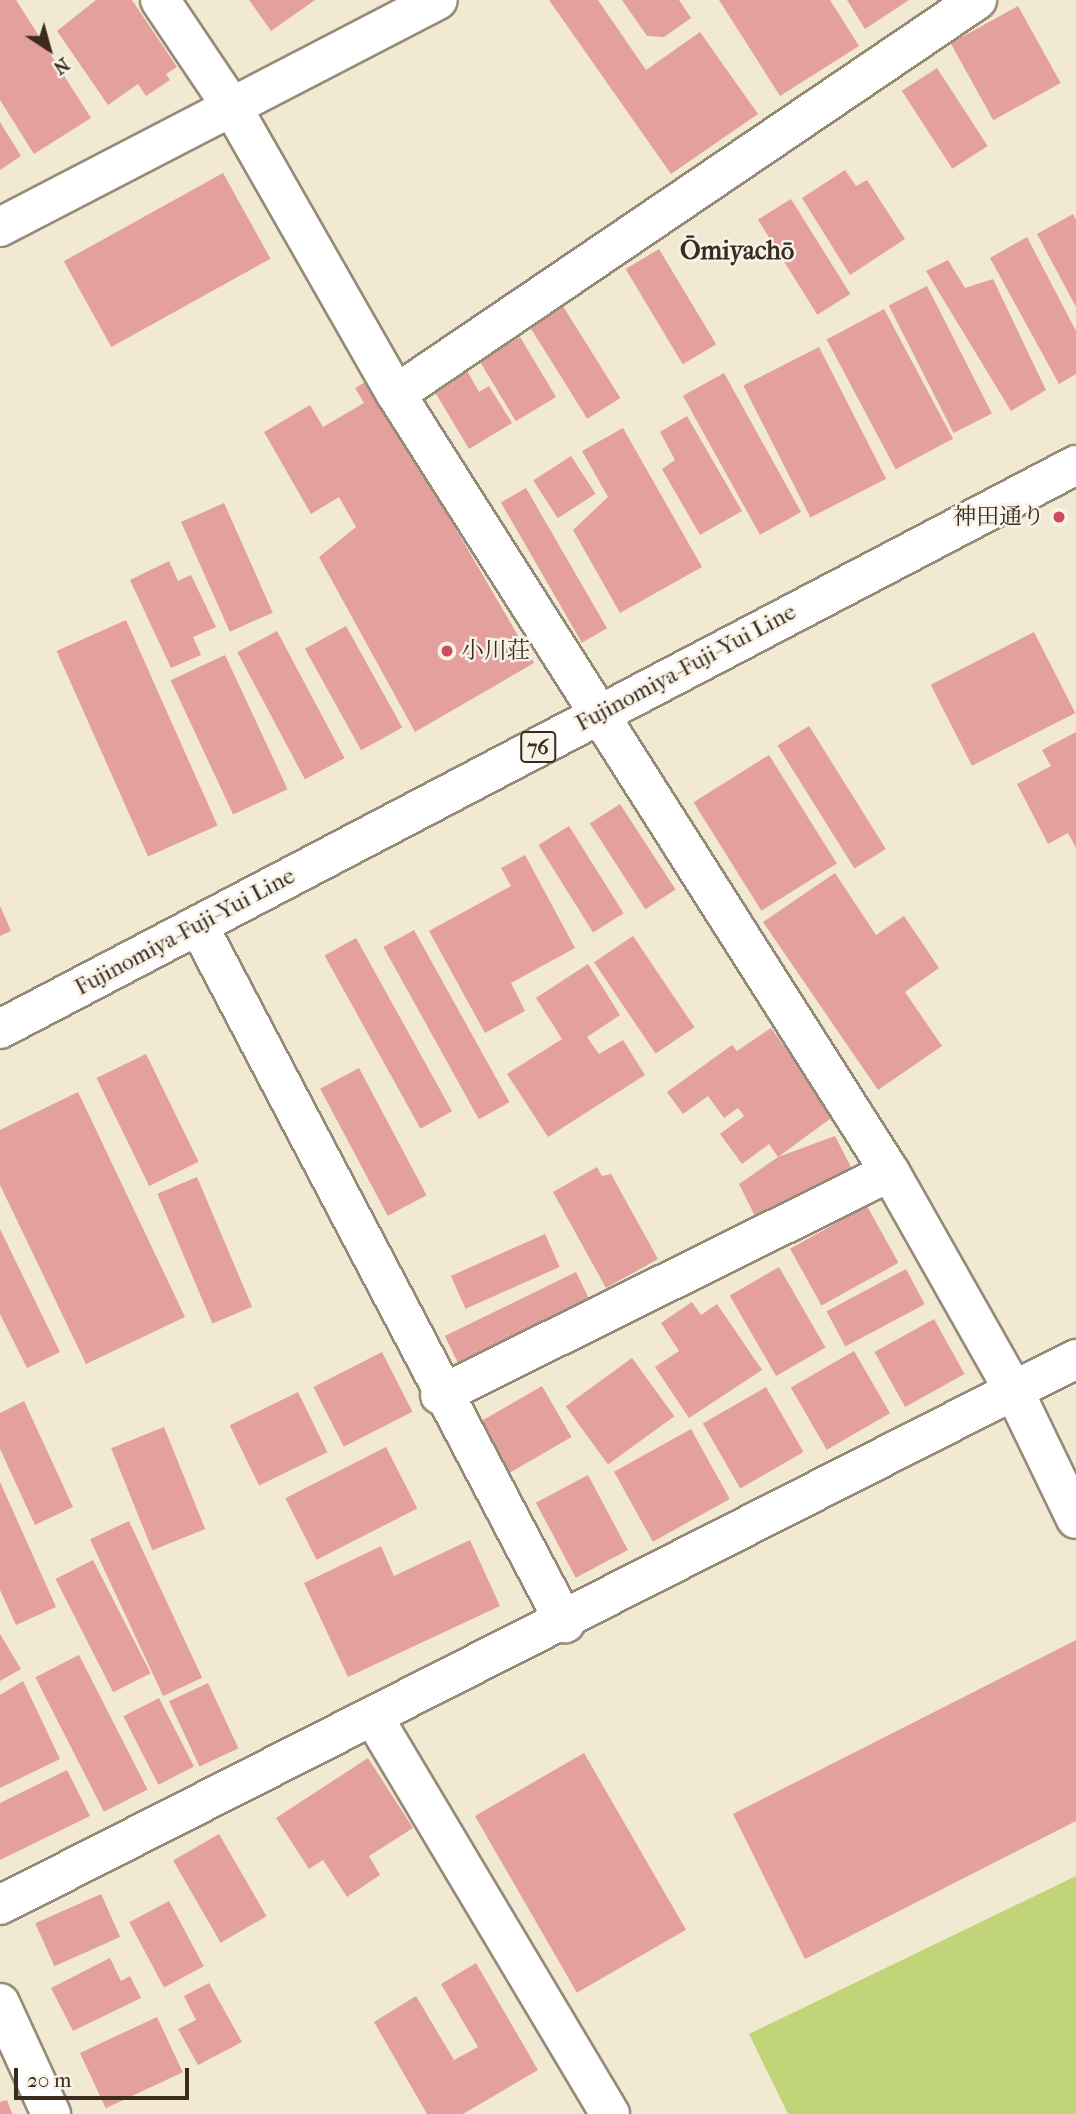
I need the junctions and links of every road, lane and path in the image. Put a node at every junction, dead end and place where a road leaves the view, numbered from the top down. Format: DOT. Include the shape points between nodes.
graph roads {
  1 [pos="160,0"];
  2 [pos="438,0"];
  3 [pos="977,0"];
  4 [pos="232,107"];
  5 [pos="0,227"];
  6 [pos="396,394"];
  7 [pos="1076,465"];
  8 [pos="600,714"];
  9 [pos="198,925"];
  10 [pos="0,1028"];
  11 [pos="890,1172"];
  12 [pos="1076,1359"];
  13 [pos="1014,1391"];
  14 [pos="440,1395"];
  15 [pos="1076,1519"];
  16 [pos="565,1623"];
  17 [pos="374,1718"];
  18 [pos="0,1906"];
  19 [pos="0,2003"];
  20 [pos="51,2114"];
  21 [pos="610,2114"];
  1 -- 4 [label="street"];
  2 -- 4 [label="street"];
  3 -- 6 [label="street"];
  4 -- 5 [label="street"];
  4 -- 6 [label="street"];
  6 -- 8 [label="street"];
  7 -- 8 [label="street, Fujinomiya-Fuji-Yui Line / 76"];
  8 -- 9 [label="street, Fujinomiya-Fuji-Yui Line / 76"];
  8 -- 11 [label="street"];
  9 -- 10 [label="street, Fujinomiya-Fuji-Yui Line / 76"];
  9 -- 14 [label="street"];
  11 -- 13 [label="street"];
  11 -- 14 [label="street"];
  12 -- 13 [label="street"];
  13 -- 15 [label="street"];
  13 -- 16 [label="street"];
  14 -- 16 [label="street"];
  16 -- 17 [label="street"];
  17 -- 18 [label="street"];
  17 -- 21 [label="street"];
  19 -- 20 [label="street"];
}
